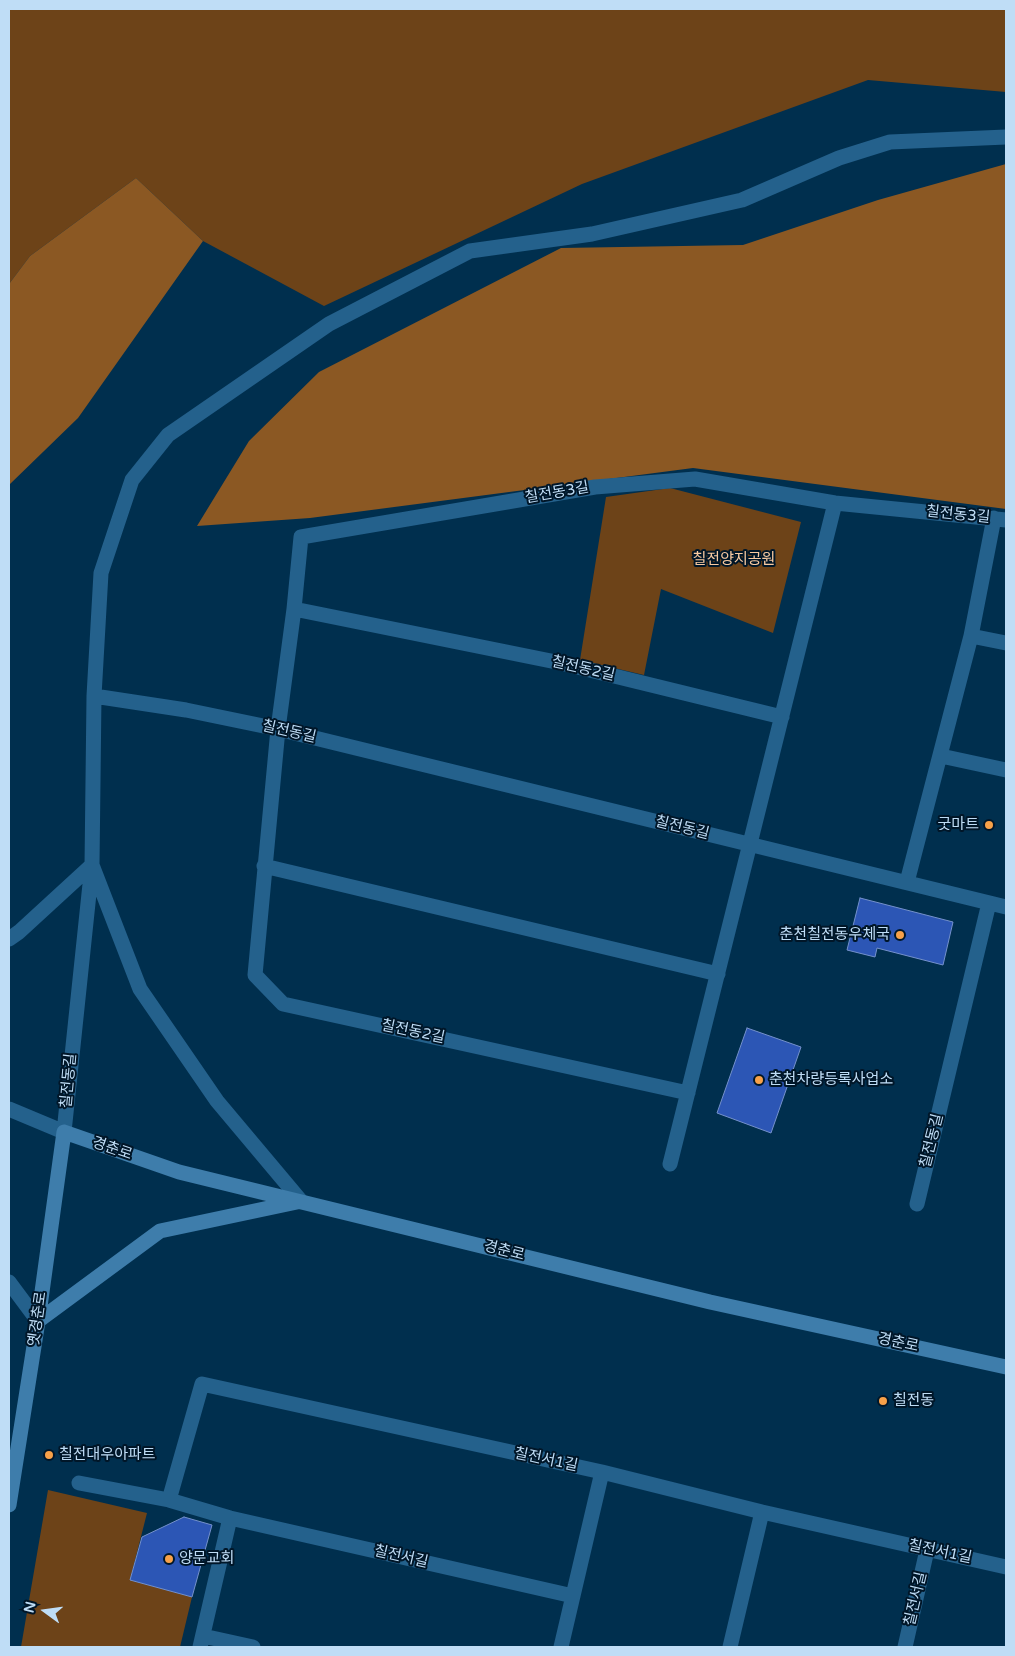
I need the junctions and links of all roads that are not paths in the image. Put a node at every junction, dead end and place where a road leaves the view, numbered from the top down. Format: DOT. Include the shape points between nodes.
graph roads {
  1 [pos="1006,137"];
  2 [pos="835,503"];
  3 [pos="1000,519"];
  4 [pos="294,609"];
  5 [pos="971,636"];
  6 [pos="1006,644"];
  7 [pos="94,696"];
  8 [pos="782,718"];
  9 [pos="278,729"];
  10 [pos="941,756"];
  11 [pos="1006,770"];
  12 [pos="750,845"];
  13 [pos="92,866"];
  14 [pos="264,866"];
  15 [pos="907,882"];
  16 [pos="989,903"];
  17 [pos="1006,907"];
  18 [pos="9,938"];
  19 [pos="718,974"];
  20 [pos="688,1092"];
  21 [pos="9,1109"];
  22 [pos="64,1132"];
  23 [pos="670,1164"];
  24 [pos="301,1201"];
  25 [pos="917,1204"];
  26 [pos="9,1282"];
  27 [pos="38,1321"];
  28 [pos="1006,1367"];
  29 [pos="602,1472"];
  30 [pos="79,1483"];
  31 [pos="169,1500"];
  32 [pos="9,1505"];
  33 [pos="762,1512"];
  34 [pos="230,1518"];
  35 [pos="927,1550"];
  36 [pos="1006,1567"];
  37 [pos="573,1596"];
  38 [pos="202,1642"];
  39 [pos="253,1647"];
  40 [pos="561,1647"];
  41 [pos="730,1647"];
  42 [pos="905,1647"];
  1 -- 7 [label="street" via="890,142 839,158 742,200 592,234 470,252 329,324 168,435 132,480 101,573"];
  2 -- 3 [label="street, 칠전동3길"];
  2 -- 4 [label="street, 칠전동3길" via="695,479 595,486 301,537"];
  2 -- 8 [label="street"];
  3 -- 5 [label="street"];
  4 -- 8 [label="street, 칠전동2길" via="560,663"];
  4 -- 9 [label="street, 칠전동3길"];
  5 -- 6 [label="street"];
  5 -- 10 [label="street"];
  7 -- 9 [label="street, 칠전동길"];
  7 -- 13 [label="street, 칠전동길"];
  8 -- 12 [label="street"];
  9 -- 12 [label="street, 칠전동길"];
  9 -- 14 [label="street, 칠전동2길"];
  10 -- 11 [label="street"];
  10 -- 15 [label="street"];
  12 -- 15 [label="street, 칠전동길"];
  12 -- 19 [label="street"];
  13 -- 18 [label="street"];
  13 -- 22 [label="street, 칠전동길"];
  13 -- 24 [label="street" via="140,989 217,1101"];
  14 -- 19 [label="street"];
  14 -- 20 [label="street, 칠전동2길" via="255,974 283,1004"];
  15 -- 16 [label="street, 칠전동길"];
  16 -- 17 [label="street, 칠전동길"];
  16 -- 25 [label="street, 칠전동길"];
  19 -- 20 [label="street"];
  20 -- 23 [label="street"];
  21 -- 22 [label="street, 경춘로"];
  22 -- 24 [label="main road, 경춘로" via="179,1172"];
  22 -- 27 [label="main road, 옛경춘로"];
  24 -- 27 [label="main road" via="160,1231"];
  24 -- 28 [label="main road, 경춘로" via="710,1302"];
  26 -- 27 [label="street"];
  27 -- 32 [label="main road, 옛경춘로"];
  29 -- 31 [label="street, 칠전서1길" via="202,1384"];
  29 -- 33 [label="street, 칠전서1길"];
  29 -- 37 [label="street"];
  30 -- 31 [label="street, 칠전서길"];
  31 -- 34 [label="street, 칠전서길"];
  33 -- 35 [label="street, 칠전서1길"];
  33 -- 41 [label="street"];
  34 -- 37 [label="street, 칠전서길"];
  34 -- 38 [label="street"];
  35 -- 36 [label="street, 칠전서1길"];
  35 -- 42 [label="street, 칠전서길"];
  37 -- 40 [label="street"];
  38 -- 39 [label="street"];
}
